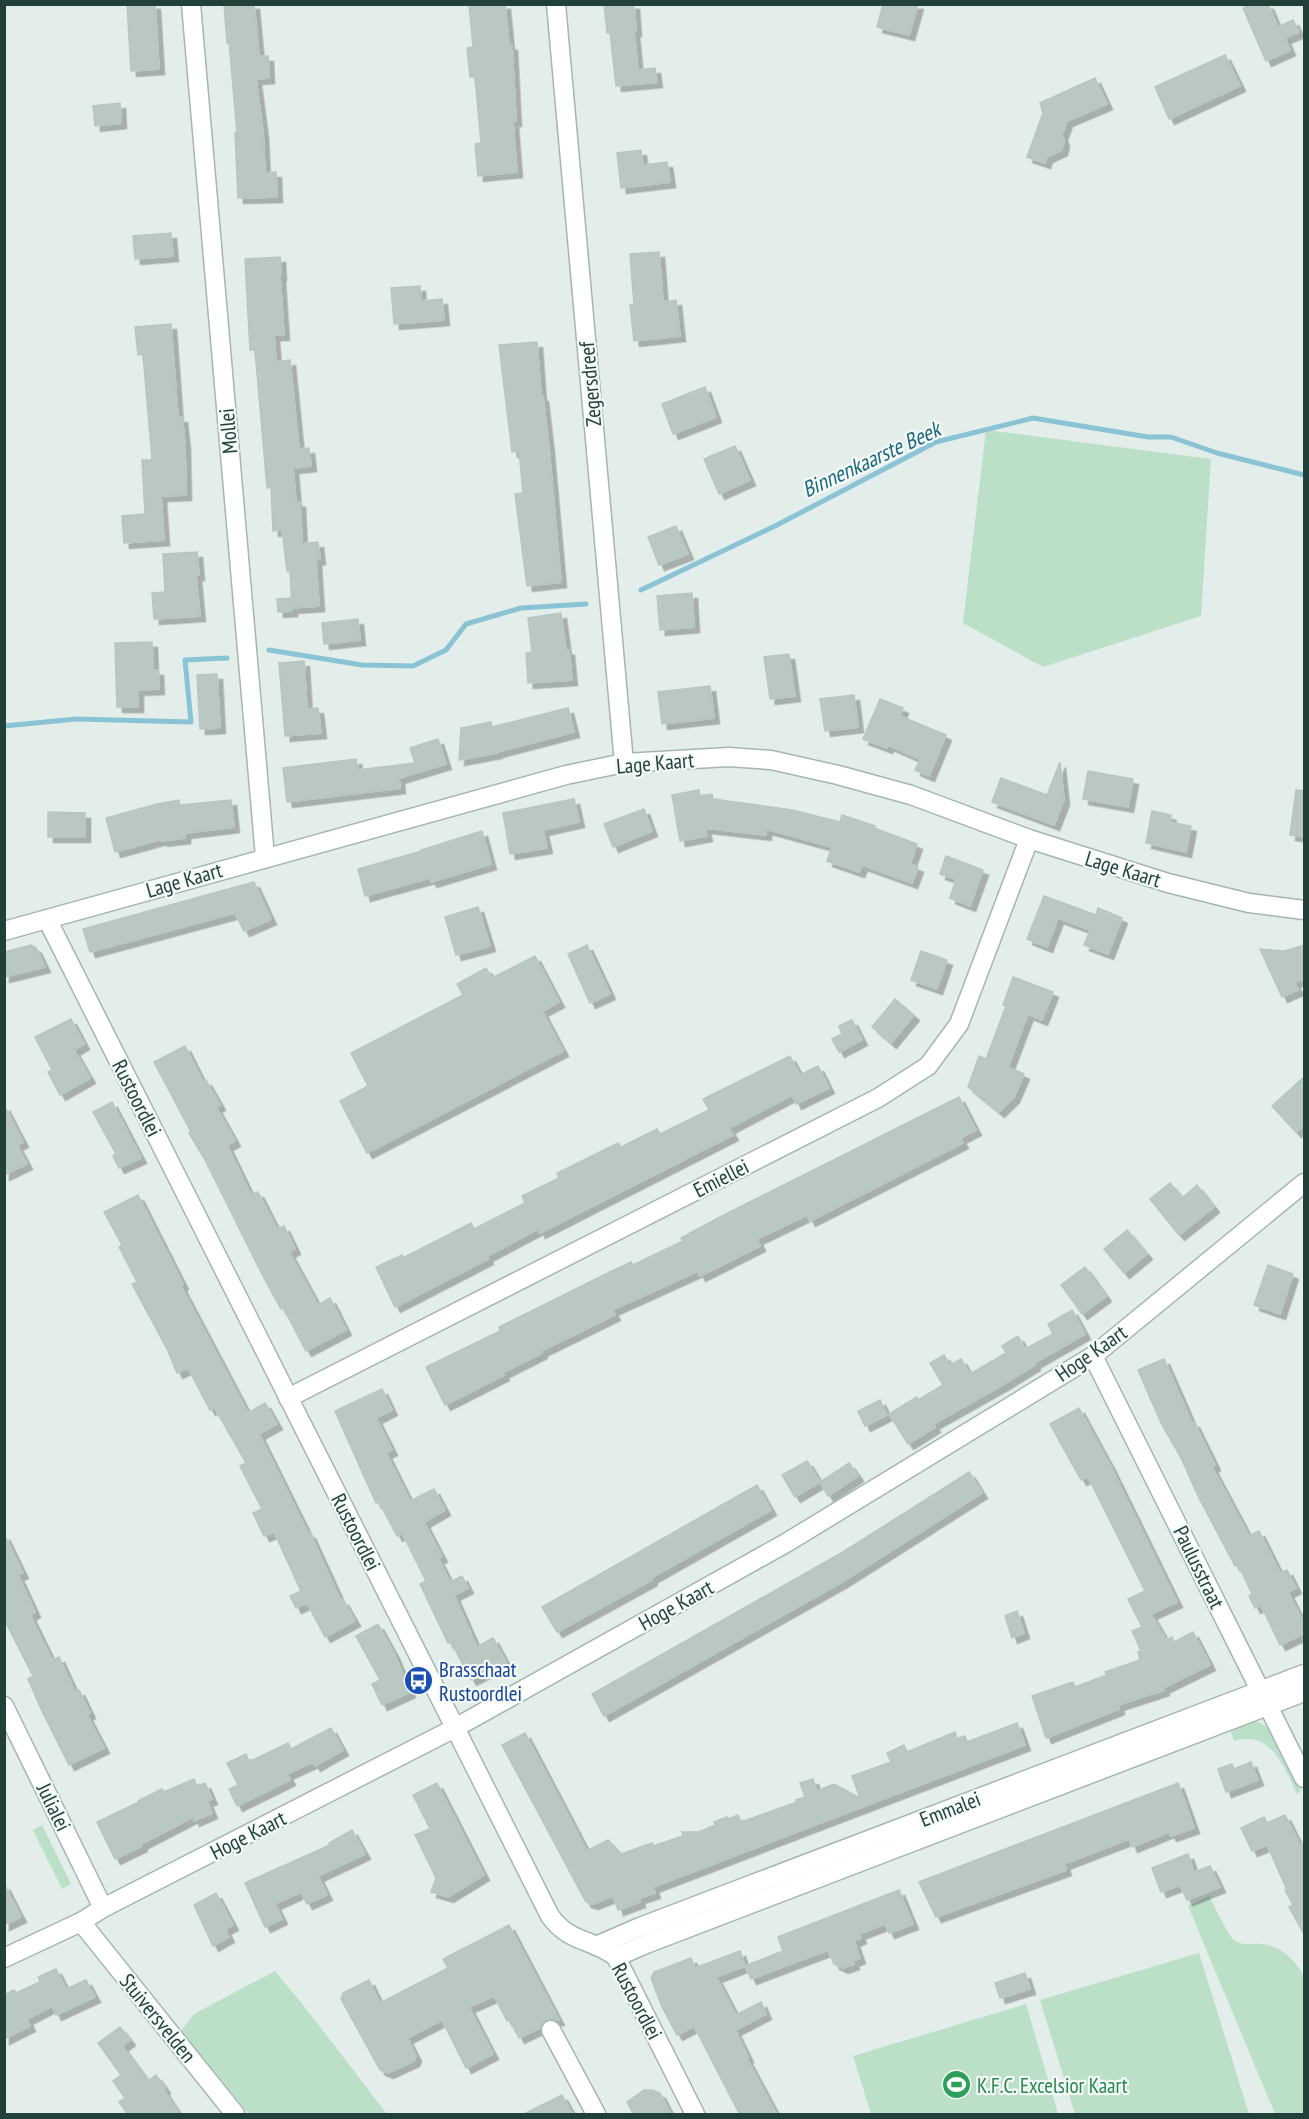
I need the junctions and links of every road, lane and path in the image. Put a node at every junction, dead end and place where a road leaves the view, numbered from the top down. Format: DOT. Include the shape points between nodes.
graph roads {
  1 [pos="191,4"];
  2 [pos="556,4"];
  3 [pos="624,763"];
  4 [pos="1029,839"];
  5 [pos="265,857"];
  6 [pos="1305,910"];
  7 [pos="47,919"];
  8 [pos="4,931"];
  9 [pos="1305,1183"];
  10 [pos="1094,1356"];
  11 [pos="288,1398"];
  12 [pos="1305,1674"];
  13 [pos="1305,1692"];
  14 [pos="1264,1698"];
  15 [pos="4,1706"];
  16 [pos="455,1728"];
  17 [pos="1305,1778"];
  18 [pos="103,1908"];
  19 [pos="81,1922"];
  20 [pos="596,1946"];
  21 [pos="616,1957"];
  22 [pos="4,1958"];
  23 [pos="551,2030"];
  24 [pos="235,2115"];
  25 [pos="596,2115"];
  26 [pos="695,2115"];
  1 -- 5 [label="street, Mollei"];
  2 -- 3 [label="street, Zegersdreef"];
  3 -- 4 [label="street, Lage Kaart" via="729,757 771,760 910,795"];
  3 -- 5 [label="street, Lage Kaart" via="566,775"];
  4 -- 6 [label="street, Lage Kaart" via="1168,883 1249,903"];
  4 -- 11 [label="street, Emiellei" via="958,1024 928,1066 878,1098"];
  5 -- 7 [label="street, Lage Kaart"];
  7 -- 8 [label="street, Lage Kaart"];
  7 -- 11 [label="street, Rustoordlei"];
  9 -- 10 [label="street, Hoge Kaart"];
  10 -- 14 [label="street, Paulusstraat"];
  10 -- 16 [label="street, Hoge Kaart" via="786,1543"];
  11 -- 16 [label="street, Rustoordlei"];
  12 -- 14 [label="street, Emmalei"];
  13 -- 14 [label="street, Emmalei"];
  14 -- 17 [label="street, Paulusstraat"];
  14 -- 20 [label="street, Emmalei"];
  14 -- 21 [label="street, Emmalei"];
  15 -- 18 [label="street, Julialei"];
  16 -- 18 [label="street, Hoge Kaart"];
  16 -- 20 [label="street, Rustoordlei" via="550,1916 564,1932"];
  18 -- 19 [label="street, Hoge Kaart"];
  19 -- 22 [label="street, Hoge Kaart"];
  19 -- 24 [label="street, Stuiversvelden"];
  20 -- 21 [label="street, Rustoordlei"];
  21 -- 26 [label="street, Rustoordlei"];
  23 -- 25 [label="street"];
}
